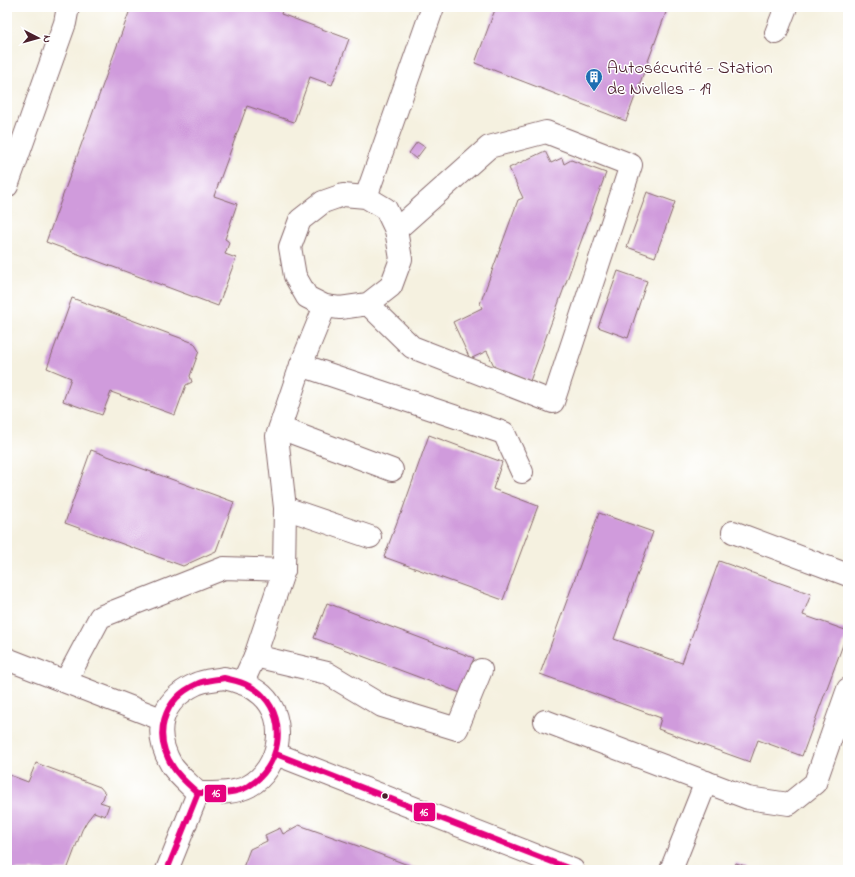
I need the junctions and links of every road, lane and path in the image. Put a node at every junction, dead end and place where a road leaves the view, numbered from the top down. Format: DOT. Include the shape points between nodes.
graph roads {
  1 [pos="68,7"];
  2 [pos="433,7"];
  3 [pos="786,7"];
  4 [pos="776,33"];
  5 [pos="7,186"];
  6 [pos="366,197"];
  7 [pos="396,230"];
  8 [pos="368,304"];
  9 [pos="324,306"];
  10 [pos="301,365"];
  11 [pos="280,428"];
  12 [pos="392,470"];
  13 [pos="522,472"];
  14 [pos="285,508"];
  15 [pos="733,532"];
  16 [pos="370,537"];
  17 [pos="284,570"];
  18 [pos="848,575"];
  19 [pos="255,656"];
  20 [pos="7,659"];
  21 [pos="481,670"];
  22 [pos="66,681"];
  23 [pos="243,682"];
  24 [pos="848,689"];
  25 [pos="161,719"];
  26 [pos="545,721"];
  27 [pos="276,754"];
  28 [pos="706,782"];
  29 [pos="198,793"];
  30 [pos="167,870"];
  31 [pos="573,870"];
  32 [pos="671,870"];
  1 -- 5 [label="street" via="65,23"];
  2 -- 6 [label="street"];
  3 -- 4 [label="street"];
  6 -- 7 [label="street" via="386,209"];
  6 -- 9 [label="street" via="343,195 323,202 300,220 290,247 295,276 307,297"];
  7 -- 8 [label="street" via="401,259 390,286"];
  7 -- 8 [label="street" via="490,147 546,132 631,165 553,402 412,347"];
  8 -- 9 [label="street" via="340,308"];
  9 -- 10 [label="street"];
  10 -- 11 [label="street"];
  10 -- 13 [label="street" via="504,432"];
  11 -- 12 [label="street"];
  11 -- 14 [label="street" via="277,436"];
  14 -- 16 [label="street"];
  14 -- 17 [label="street"];
  15 -- 18 [label="street"];
  17 -- 19 [label="street"];
  17 -- 22 [label="street" via="224,568 100,617"];
  19 -- 21 [label="street" via="327,673 382,706 457,729"];
  19 -- 23 [label="street"];
  20 -- 22 [label="street"];
  22 -- 25 [label="street"];
  23 -- 25 [label="street" via="224,678 197,683 170,703"];
  23 -- 27 [label="street" via="263,696 274,712 279,734"];
  24 -- 28 [label="street" via="814,783 788,804 748,798"];
  25 -- 29 [label="street" via="161,737 173,766"];
  26 -- 28 [label="street"];
  27 -- 29 [label="street" via="265,774 249,786 222,793"];
  27 -- 31 [label="street"];
  28 -- 32 [label="street"];
  29 -- 30 [label="street"];
}
